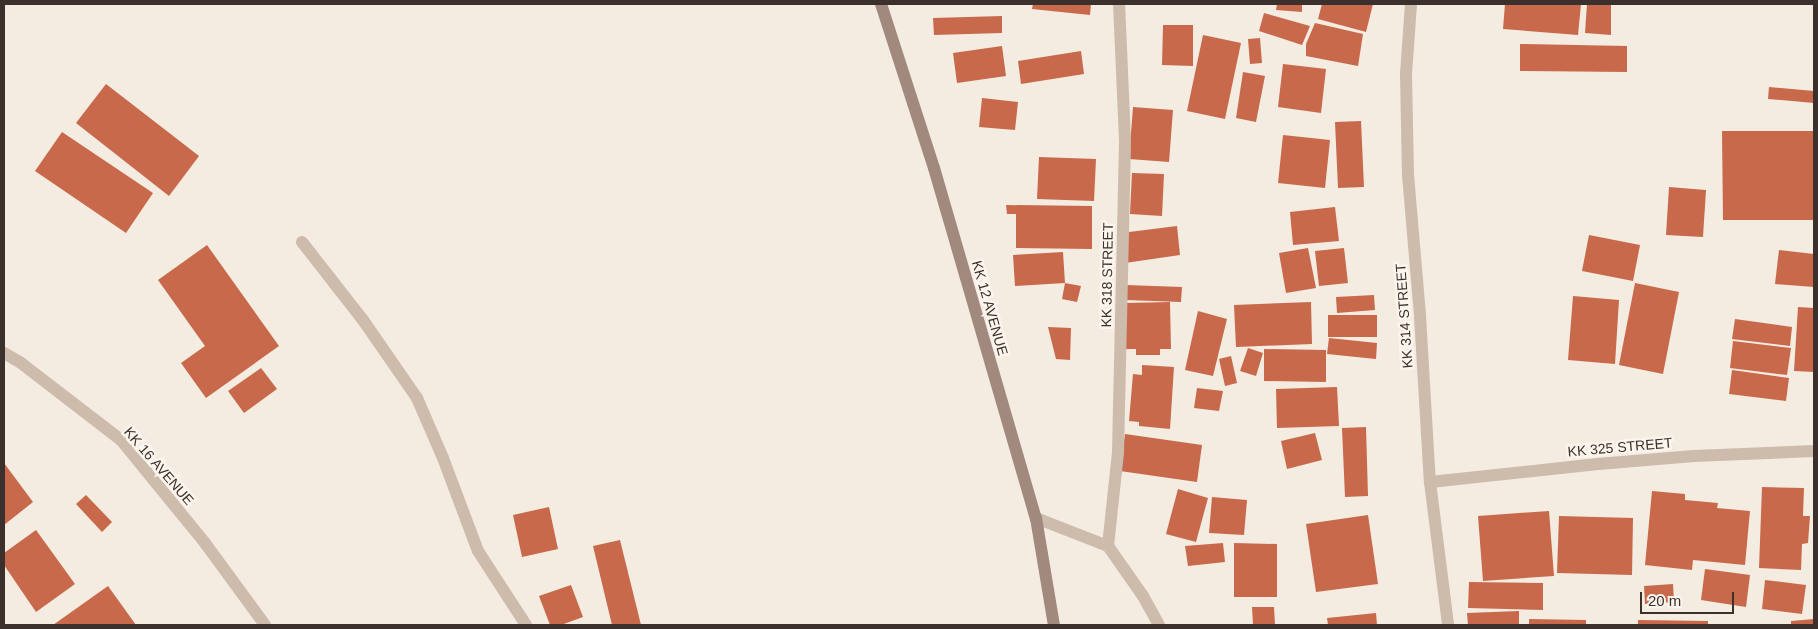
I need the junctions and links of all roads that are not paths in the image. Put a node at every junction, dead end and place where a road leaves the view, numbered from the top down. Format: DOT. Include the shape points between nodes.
graph roads {
  1 [pos="881,4"];
  2 [pos="1118,4"];
  3 [pos="1411,4"];
  4 [pos="302,242"];
  5 [pos="4,352"];
  6 [pos="1814,451"];
  7 [pos="1430,482"];
  8 [pos="1036,518"];
  9 [pos="1108,546"];
  10 [pos="265,625"];
  11 [pos="526,625"];
  12 [pos="1054,625"];
  13 [pos="1159,625"];
  14 [pos="1448,625"];
  1 -- 8 [label="main road, KK 12 AVENUE"];
  2 -- 9 [label="street, KK 318 STREET" via="1124,170 1118,452"];
  3 -- 7 [label="street, KK 314 STREET" via="1406,73 1408,175"];
  4 -- 11 [label="street" via="363,320 417,398 444,458 478,552"];
  5 -- 10 [label="street, KK 16 AVENUE" via="121,440 205,543"];
  6 -- 7 [label="street, KK 325 STREET" via="1694,456"];
  7 -- 14 [label="street, KK 314 STREET"];
  8 -- 9 [label="street"];
  8 -- 12 [label="main road, KK 12 AVENUE"];
  9 -- 13 [label="street"];
}
